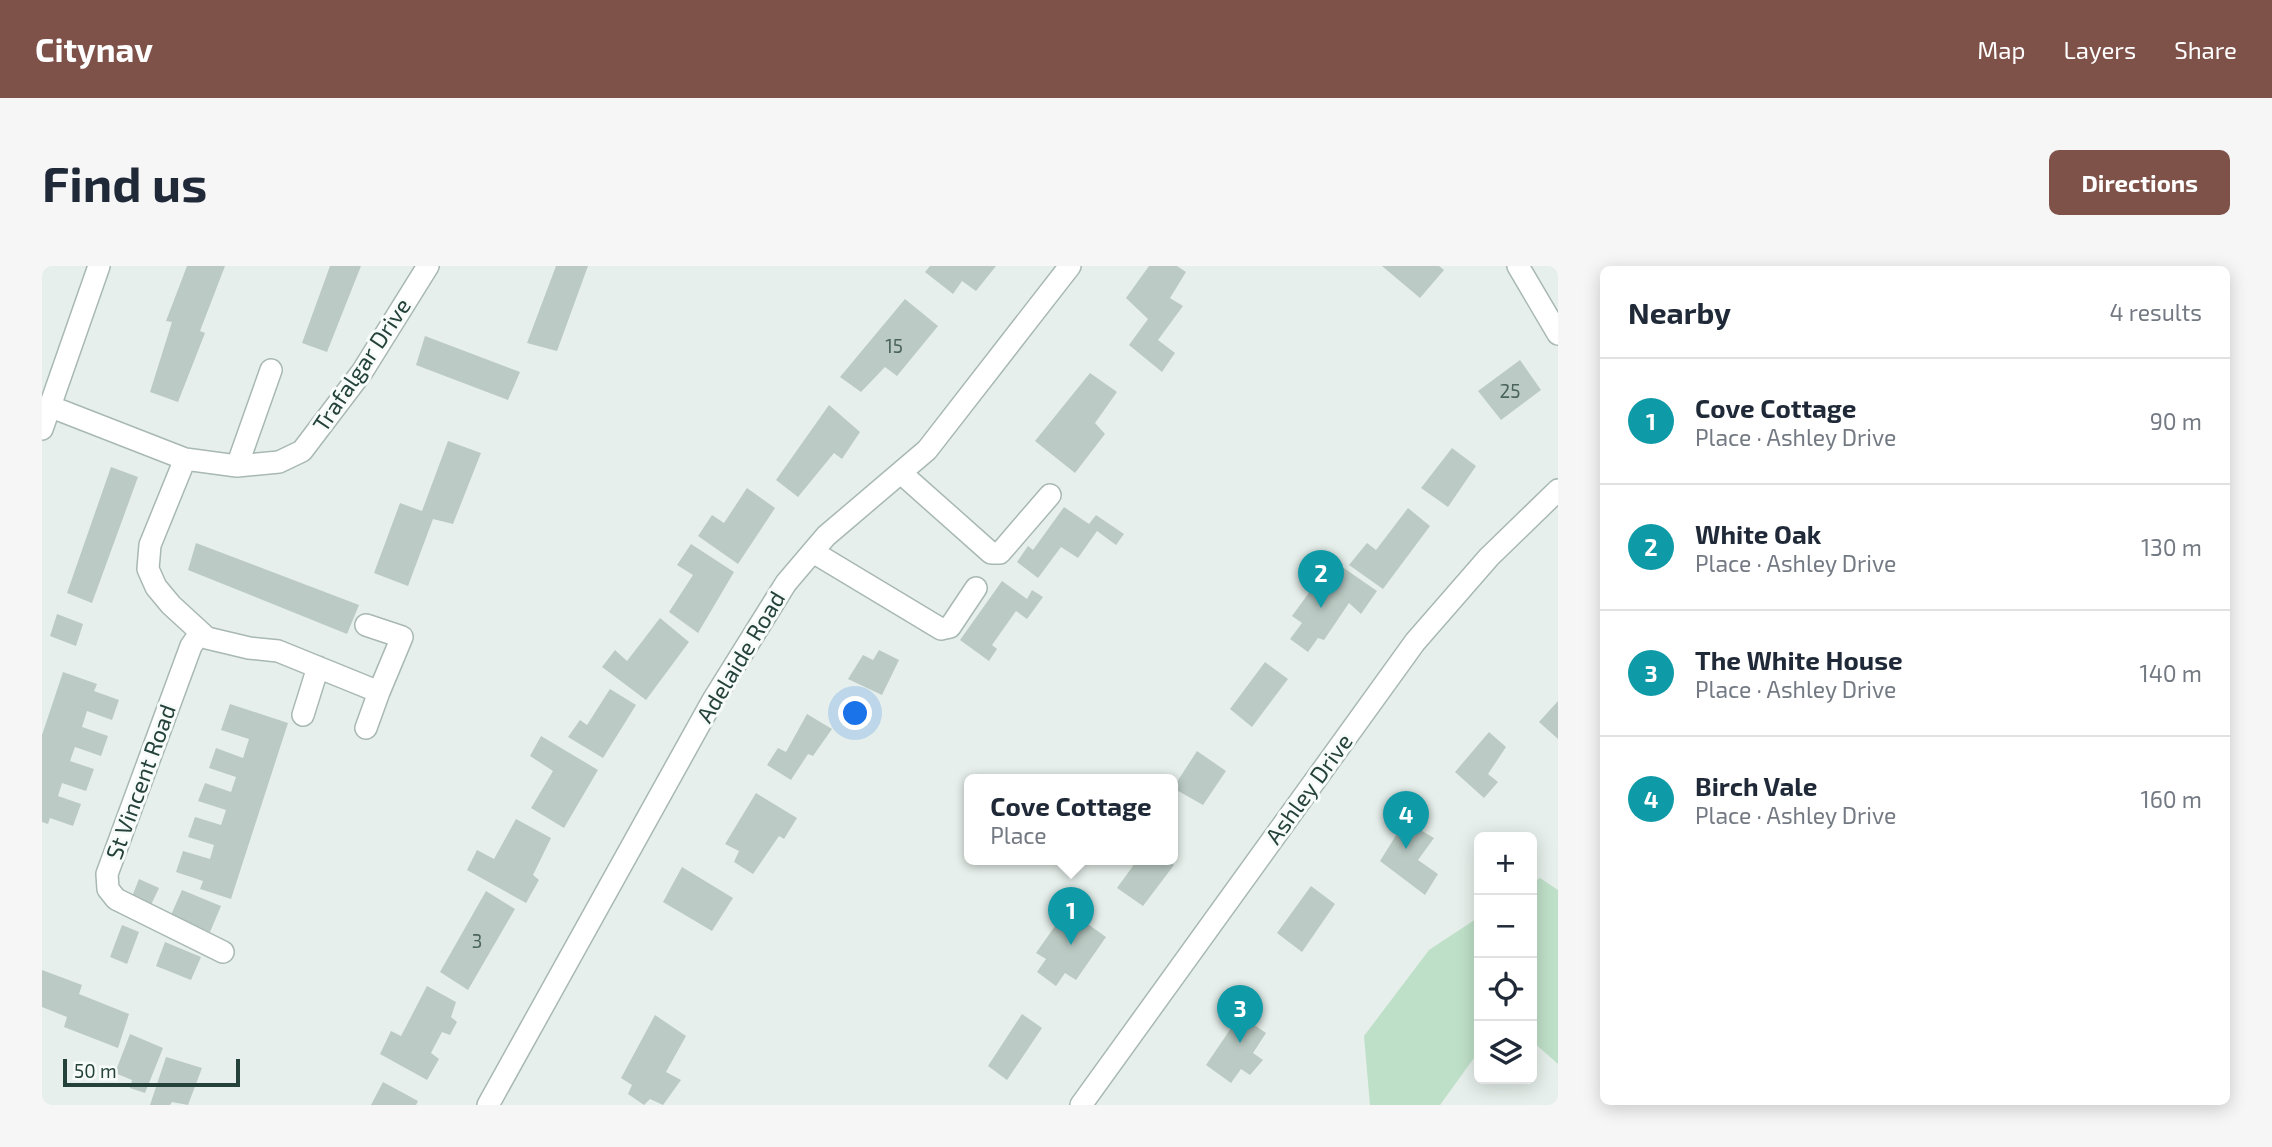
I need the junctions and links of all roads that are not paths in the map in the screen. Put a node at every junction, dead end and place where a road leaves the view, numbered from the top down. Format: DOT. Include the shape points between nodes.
graph roads {
  1 [pos="99,266"];
  2 [pos="428,266"];
  3 [pos="1070,266"];
  4 [pos="1518,266"];
  5 [pos="1558,334"];
  6 [pos="271,370"];
  7 [pos="48,394"];
  8 [pos="42,429"];
  9 [pos="185,459"];
  10 [pos="237,466"];
  11 [pos="901,473"];
  12 [pos="1558,490"];
  13 [pos="1050,495"];
  14 [pos="813,552"];
  15 [pos="976,588"];
  16 [pos="366,625"];
  17 [pos="200,633"];
  18 [pos="322,669"];
  19 [pos="379,692"];
  20 [pos="303,715"];
  21 [pos="366,728"];
  22 [pos="223,952"];
  23 [pos="488,1105"];
  24 [pos="1081,1105"];
  1 -- 7 [label="street"];
  2 -- 10 [label="street, Trafalgar Drive" via="362,372 302,451 279,462"];
  3 -- 11 [label="street, Adelaide Road" via="927,450"];
  4 -- 5 [label="street"];
  6 -- 10 [label="street"];
  7 -- 8 [label="street"];
  7 -- 9 [label="street, Trafalgar Drive"];
  9 -- 10 [label="street, Trafalgar Drive"];
  9 -- 17 [label="street" via="150,545 148,569 156,587"];
  11 -- 13 [label="street" via="991,553 1000,553"];
  11 -- 14 [label="street, Adelaide Road"];
  12 -- 24 [label="street, Ashley Drive" via="1489,557 1415,642"];
  14 -- 15 [label="street" via="941,629 950,627"];
  14 -- 23 [label="street, Adelaide Road" via="786,583 713,700"];
  16 -- 19 [label="street" via="401,636"];
  17 -- 18 [label="street" via="225,644 278,651"];
  17 -- 22 [label="street, St Vincent Road" via="191,646 107,874 108,889 116,900"];
  18 -- 19 [label="street"];
  18 -- 20 [label="street"];
  19 -- 21 [label="street"];
}
